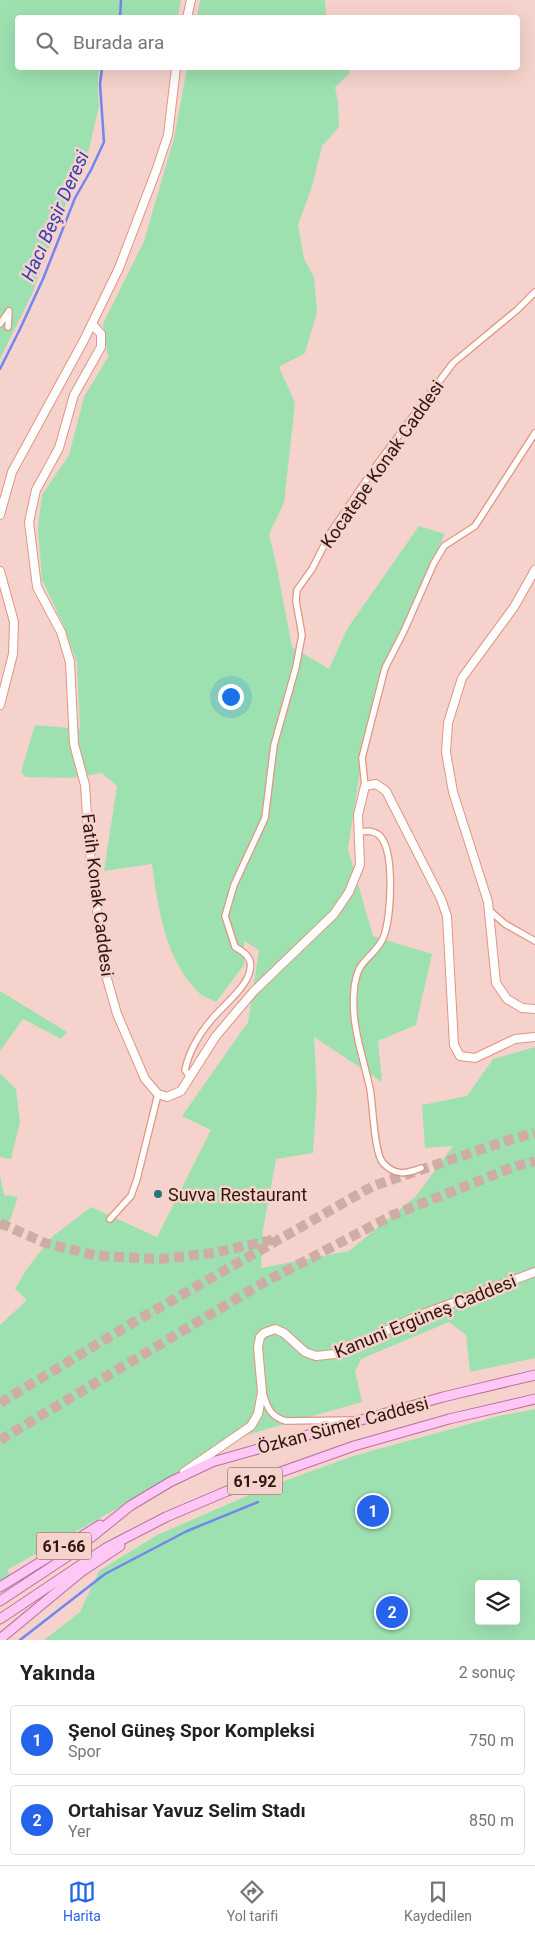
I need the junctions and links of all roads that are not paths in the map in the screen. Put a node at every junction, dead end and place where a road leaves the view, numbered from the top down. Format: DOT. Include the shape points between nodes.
graph roads {
  1 [pos="191,0"];
  2 [pos="188,15"];
  3 [pos="176,70"];
  4 [pos="535,292"];
  5 [pos="0,324"];
  6 [pos="92,324"];
  7 [pos="8,327"];
  8 [pos="535,433"];
  9 [pos="0,515"];
  10 [pos="535,570"];
  11 [pos="0,571"];
  12 [pos="0,705"];
  13 [pos="365,786"];
  14 [pos="359,832"];
  15 [pos="489,910"];
  16 [pos="535,941"];
  17 [pos="535,1009"];
  18 [pos="535,1036"];
  19 [pos="189,1076"];
  20 [pos="158,1094"];
  21 [pos="421,1168"];
  22 [pos="110,1219"];
  23 [pos="535,1272"];
  24 [pos="535,1375"];
  25 [pos="262,1392"];
  26 [pos="535,1398"];
  27 [pos="370,1419"];
  28 [pos="170,1482"];
  29 [pos="130,1506"];
  30 [pos="166,1516"];
  31 [pos="0,1587"];
  32 [pos="0,1602"];
  33 [pos="0,1619"];
  34 [pos="0,1639"];
  1 -- 2 [label="main road"];
  3 -- 6 [label="main road" via="168,135 118,268"];
  4 -- 19 [label="street, Kocatepe Konak Caddesi" via="452,363 336,524 297,590 302,635 274,745 265,818 234,885 225,916 235,947 250,960 250,971 244,984 196,1041 185,1070"];
  5 -- 7 [label="street" via="9,311"];
  6 -- 9 [label="main road" via="12,472"];
  6 -- 20 [label="main road, Fatih Konak Caddesi" via="101,334 101,347 74,395 59,448 36,490 29,522 37,587 61,632 70,662 74,744 85,785 104,968 117,1014 146,1079"];
  8 -- 13 [label="street" via="475,526 444,546 434,563 385,668 362,758"];
  10 -- 15 [label="main road" via="514,607 462,678 448,723 448,772"];
  11 -- 12 [label="main road" via="14,622 12,654"];
  13 -- 14 [label="main road" via="358,815"];
  13 -- 18 [label="main road" via="376,784 386,792 447,916 454,1045 460,1056 475,1058 515,1038"];
  14 -- 19 [label="main road" via="360,865 349,892 334,914 254,991 216,1036"];
  14 -- 21 [label="street" via="370,830 380,835 386,845 389,915 383,938 360,967 354,990 358,1045 370,1089 382,1162 397,1174"];
  15 -- 16 [label="street" via="505,924"];
  15 -- 17 [label="main road" via="496,983 507,999 522,1008"];
  19 -- 20 [label="main road" via="181,1091 167,1097"];
  20 -- 22 [label="street" via="131,1196"];
  23 -- 25 [label="main road, Kanuni Ergüneş Caddesi" via="418,1316 335,1354 316,1356 305,1352 284,1333 270,1330 260,1337 258,1347"];
  24 -- 27 [label="main road, Özkan Sümer Caddesi / 61-92"];
  25 -- 27 [label="street" via="268,1409 276,1418 286,1421"];
  25 -- 28 [label="main road, Kanuni Ergüneş Caddesi" via="258,1414 251,1426"];
  26 -- 30 [label="main road, Özkan Sümer Caddesi / 61-92" via="354,1446"];
  27 -- 28 [label="main road, Özkan Sümer Caddesi / 61-92" via="212,1462"];
  28 -- 29 [label="main road, Özkan Sümer Caddesi / 61-92"];
  29 -- 31 [label="main road, Özkan Sümer Caddesi / 61-66"];
  29 -- 32 [label="main road, Özkan Sümer Caddesi / 61-92" via="68,1556"];
  30 -- 33 [label="main road, Özkan Sümer Caddesi / 61-92" via="106,1548"];
  30 -- 34 [label="main road, Özkan Sümer Caddesi / 61-92" via="81,1572"];
}
